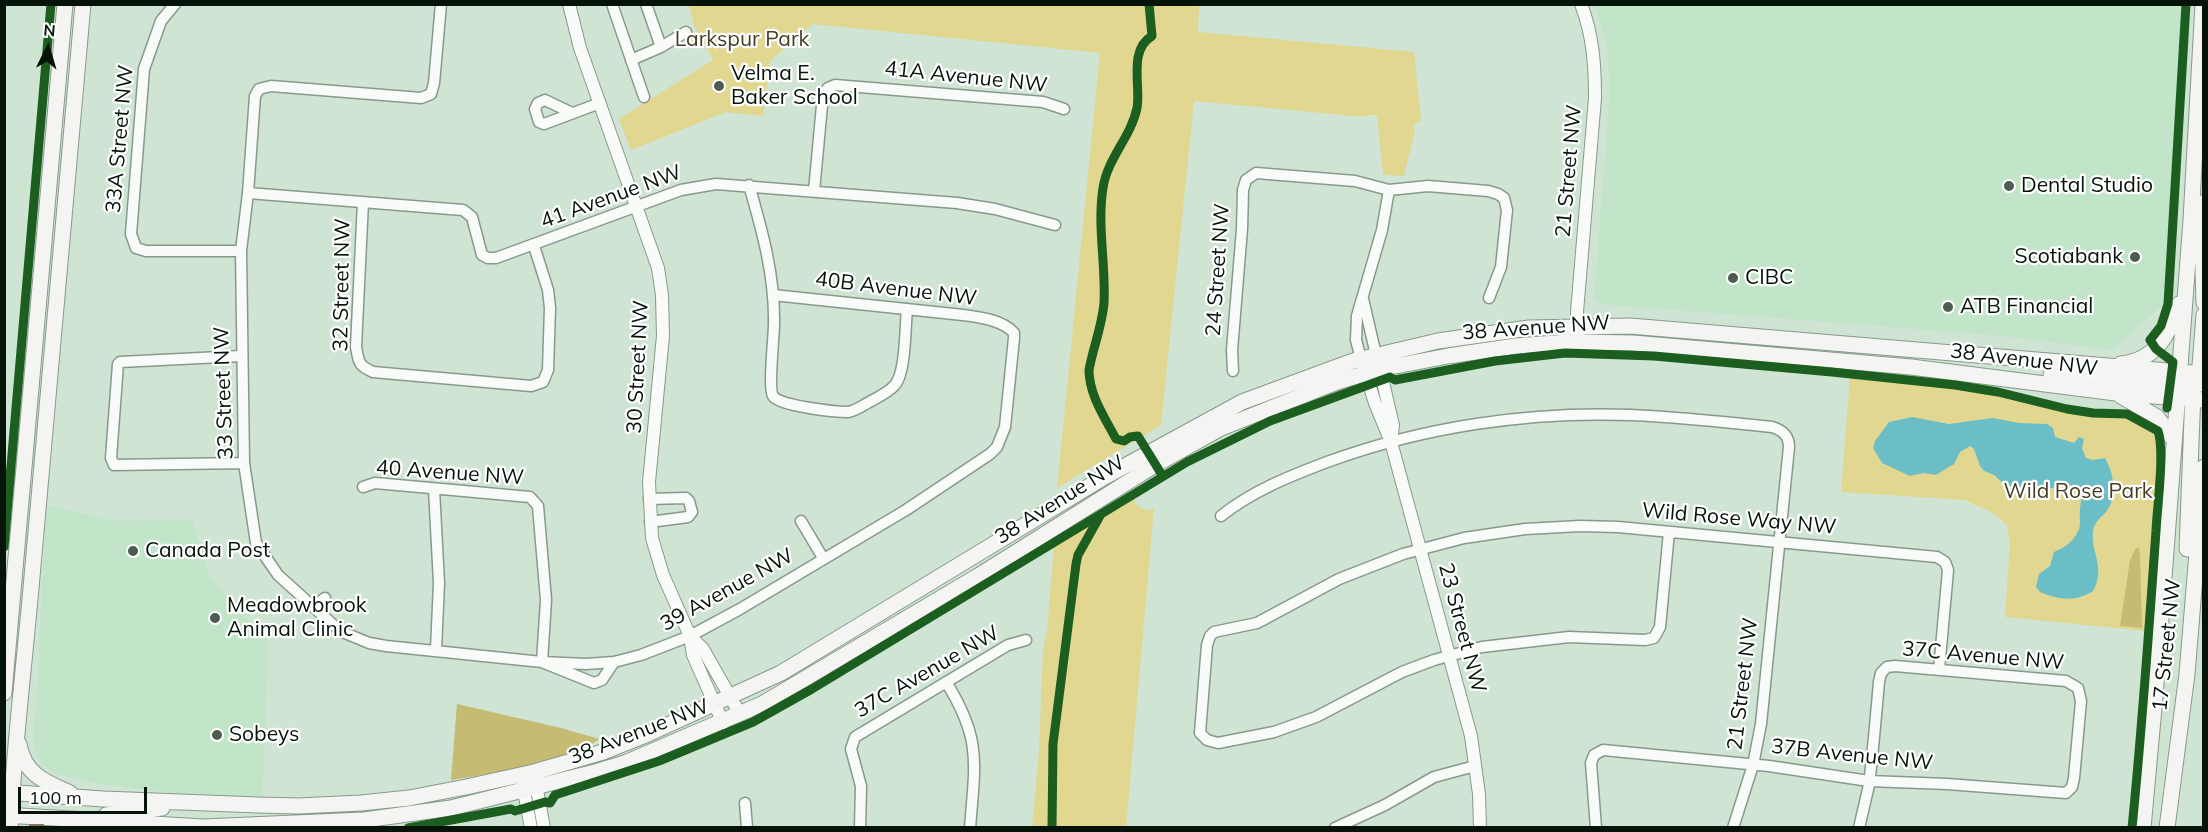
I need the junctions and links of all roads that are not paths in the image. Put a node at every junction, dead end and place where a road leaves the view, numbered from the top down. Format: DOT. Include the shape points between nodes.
graph roads {
  1 [pos="65,4"];
  2 [pos="83,4"];
  3 [pos="175,4"];
  4 [pos="441,4"];
  5 [pos="569,4"];
  6 [pos="612,4"];
  7 [pos="646,4"];
  8 [pos="1581,4"];
  9 [pos="2203,4"];
  10 [pos="686,32"];
  11 [pos="661,47"];
  12 [pos="631,60"];
  13 [pos="2202,67"];
  14 [pos="644,97"];
  15 [pos="600,103"];
  16 [pos="1064,109"];
  17 [pos="572,112"];
  18 [pos="2196,129"];
  19 [pos="749,185"];
  20 [pos="1389,190"];
  21 [pos="814,191"];
  22 [pos="248,192"];
  23 [pos="363,202"];
  24 [pos="635,206"];
  25 [pos="1055,225"];
  26 [pos="534,246"];
  27 [pos="241,251"];
  28 [pos="2187,277"];
  29 [pos="773,295"];
  30 [pos="1489,298"];
  31 [pos="2204,303"];
  32 [pos="907,309"];
  33 [pos="2204,315"];
  34 [pos="1578,326"];
  35 [pos="1579,342"];
  36 [pos="241,356"];
  37 [pos="1371,364"];
  38 [pos="2109,366"];
  39 [pos="1233,371"];
  40 [pos="1958,372"];
  41 [pos="2195,386"];
  42 [pos="2116,393"];
  43 [pos="2174,440"];
  44 [pos="1391,442"];
  45 [pos="997,447"];
  46 [pos="244,463"];
  47 [pos="2204,467"];
  48 [pos="363,488"];
  49 [pos="434,489"];
  50 [pos="649,500"];
  51 [pos="1221,516"];
  52 [pos="801,521"];
  53 [pos="650,522"];
  54 [pos="1669,532"];
  55 [pos="1779,543"];
  56 [pos="1420,549"];
  57 [pos="823,558"];
  58 [pos="325,598"];
  59 [pos="2194,598"];
  60 [pos="313,608"];
  61 [pos="690,636"];
  62 [pos="1026,640"];
  63 [pos="369,643"];
  64 [pos="436,650"];
  65 [pos="1449,656"];
  66 [pos="542,662"];
  67 [pos="614,662"];
  68 [pos="1939,670"];
  69 [pos="946,682"];
  70 [pos="4,693"];
  71 [pos="732,697"];
  72 [pos="715,705"];
  73 [pos="740,714"];
  74 [pos="723,723"];
  75 [pos="17,728"];
  76 [pos="1753,765"];
  77 [pos="1475,766"];
  78 [pos="528,774"];
  79 [pos="1869,781"];
  80 [pos="530,790"];
  81 [pos="2070,791"];
  82 [pos="81,798"];
  83 [pos="170,802"];
  84 [pos="745,803"];
  85 [pos="8,806"];
  86 [pos="79,820"];
  87 [pos="183,825"];
  88 [pos="531,828"];
  89 [pos="544,828"];
  90 [pos="747,828"];
  91 [pos="860,828"];
  92 [pos="970,828"];
  93 [pos="1335,828"];
  94 [pos="1480,828"];
  95 [pos="1596,828"];
  96 [pos="1733,828"];
  97 [pos="1859,828"];
  98 [pos="2143,828"];
  99 [pos="2167,828"];
  1 -- 70 [label="main road"];
  2 -- 75 [label="main road"];
  3 -- 27 [label="street, 33A Street NW" via="161,21 144,69 131,234 136,248 155,252"];
  4 -- 22 [label="street, 33 Street NW" via="431,94 421,98 271,86 259,89 255,96"];
  5 -- 15 [label="street, 30 Street NW"];
  6 -- 12 [label="street"];
  7 -- 11 [label="street"];
  8 -- 34 [label="street, 21 Street NW" via="1592,41 1595,87"];
  9 -- 13 [label="main road, 17 Street NW"];
  10 -- 11 [label="street"];
  11 -- 12 [label="street"];
  12 -- 14 [label="street"];
  13 -- 18 [label="main road, 17 Street NW"];
  15 -- 17 [label="street"];
  15 -- 24 [label="street, 30 Street NW"];
  16 -- 21 [label="street, 41A Avenue NW" via="1043,102 838,84 828,88 822,98"];
  18 -- 28 [label="main road, 17 Street NW"];
  18 -- 31 [label="main road"];
  19 -- 21 [label="street, 41 Avenue NW"];
  19 -- 24 [label="street, 41 Avenue NW" via="698,186"];
  19 -- 29 [label="street" via="767,253"];
  20 -- 30 [label="street" via="1438,186 1501,196 1507,205 1503,258"];
  20 -- 37 [label="street, 23 Street NW" via="1363,299"];
  20 -- 39 [label="street, 24 Street NW" via="1355,181 1264,173 1252,174 1246,180"];
  21 -- 25 [label="street, 41 Avenue NW" via="973,205"];
  22 -- 23 [label="street, 41 Avenue NW"];
  22 -- 27 [label="street, 33 Street NW"];
  23 -- 26 [label="street, 41 Avenue NW" via="463,210 472,217 482,255 488,258"];
  23 -- 26 [label="street, 32 Street NW" via="356,347 358,362 373,372 531,386 543,382 548,370 550,309"];
  24 -- 26 [label="street, 41 Avenue NW"];
  24 -- 50 [label="street, 30 Street NW" via="658,268 663,314"];
  27 -- 36 [label="street, 33 Street NW"];
  28 -- 38 [label="main road" via="2165,339 2131,363"];
  28 -- 41 [label="main road, 17 Street NW"];
  29 -- 32 [label="street, 40B Avenue NW"];
  29 -- 32 [label="street" via="771,392 787,404 851,411 887,391 899,378"];
  32 -- 45 [label="street, 40B Avenue NW" via="975,317 1012,331 1007,417"];
  33 -- 41 [label="main road"];
  34 -- 35 [label="street, 21 Street NW"];
  34 -- 37 [label="main road, 38 Avenue NW" via="1482,333"];
  34 -- 38 [label="main road, 38 Avenue NW" via="1655,327"];
  35 -- 37 [label="main road, 38 Avenue NW"];
  35 -- 40 [label="main road, 38 Avenue NW" via="1705,348"];
  36 -- 46 [label="street, 33 Street NW"];
  36 -- 46 [label="street" via="120,362 111,462"];
  37 -- 44 [label="street, 23 Street NW"];
  37 -- 71 [label="main road, 38 Avenue NW" via="1307,377 1242,402 1101,479 781,673"];
  37 -- 73 [label="main road, 38 Avenue NW" via="1201,438 968,582"];
  38 -- 41 [label="main road, 38 Avenue NW"];
  40 -- 41 [label="main road" via="2003,371"];
  40 -- 42 [label="main road, 38 Avenue NW"];
  41 -- 42 [label="main road, 38 Avenue NW"];
  41 -- 43 [label="main road, 17 Street NW"];
  41 -- 59 [label="main road" via="2187,550"];
  42 -- 43 [label="main road" via="2157,417"];
  43 -- 98 [label="main road, 17 Street NW"];
  44 -- 51 [label="street, 21 Street NW" via="1278,482 1238,502"];
  44 -- 55 [label="street, 21 Street NW" via="1480,423 1557,415 1631,415 1777,428 1789,441"];
  44 -- 56 [label="street, 23 Street NW"];
  45 -- 57 [label="street, 39 Avenue NW" via="953,479"];
  46 -- 60 [label="street, 33 Street NW" via="256,543 278,575"];
  47 -- 59 [label="main road, 17 Street NW"];
  48 -- 49 [label="street, 40 Avenue NW" via="375,483"];
  49 -- 64 [label="street" via="439,584"];
  49 -- 66 [label="street, 40 Avenue NW" via="524,496 538,506 546,600"];
  50 -- 53 [label="street, 30 Street NW"];
  50 -- 53 [label="street" via="686,498 692,512 688,517"];
  52 -- 57 [label="street, 39 Avenue NW"];
  53 -- 61 [label="street, 30 Street NW" via="658,563"];
  54 -- 55 [label="street, Wild Rose Way NW"];
  54 -- 56 [label="street, Wild Rose Way NW" via="1600,526 1542,528 1487,534"];
  54 -- 65 [label="street" via="1660,627 1654,638 1550,638 1493,645"];
  55 -- 68 [label="street, Wild Rose Way NW" via="1942,559 1948,574"];
  55 -- 76 [label="street, 21 Street NW" via="1761,724"];
  56 -- 65 [label="street, 23 Street NW"];
  56 -- 65 [label="street, Wild Rose Way NW" via="1339,579 1257,623 1214,632 1207,645 1200,733 1207,740 1218,742 1274,732 1325,712 1395,674"];
  57 -- 61 [label="street, 39 Avenue NW"];
  58 -- 60 [label="street"];
  59 -- 99 [label="main road, 17 Street NW"];
  60 -- 63 [label="street, 33 Street NW" via="340,631"];
  61 -- 67 [label="street, 39 Avenue NW"];
  61 -- 71 [label="street, 30 Street NW" via="704,649"];
  61 -- 72 [label="street, 30 Street NW" via="693,656"];
  62 -- 69 [label="street, 37C Avenue NW" via="1008,645"];
  63 -- 64 [label="street, 39 Avenue NW"];
  64 -- 66 [label="street, 39 Avenue NW"];
  65 -- 77 [label="street, 23 Street NW"];
  66 -- 67 [label="street, 39 Avenue NW"];
  66 -- 67 [label="street, 39 Avenue NW" via="594,683 602,680"];
  68 -- 79 [label="street, 37C Avenue NW" via="1895,666 1884,670 1879,682"];
  68 -- 81 [label="street, 37C Avenue NW" via="2066,681 2078,688 2081,701"];
  69 -- 91 [label="street, 37C Avenue NW" via="860,734 852,744 861,786"];
  69 -- 92 [label="street" via="965,714 973,742"];
  71 -- 72 [label="main road, 38 Avenue NW"];
  71 -- 73 [label="street, 30 Street NW"];
  72 -- 74 [label="street, 30 Street NW"];
  72 -- 78 [label="main road, 38 Avenue NW" via="603,752"];
  73 -- 74 [label="main road, 38 Avenue NW"];
  74 -- 80 [label="main road, 38 Avenue NW" via="625,763"];
  75 -- 82 [label="main road" via="21,755 32,773"];
  75 -- 85 [label="main road"];
  76 -- 79 [label="street, 37B Avenue NW"];
  76 -- 95 [label="street, 37B Avenue NW" via="1603,750 1594,754 1591,763"];
  76 -- 96 [label="street, 21 Street NW"];
  77 -- 93 [label="street" via="1434,777"];
  77 -- 94 [label="street, 23 Street NW"];
  78 -- 80 [label="street"];
  78 -- 83 [label="main road, 38 Avenue NW" via="409,798 352,803 298,806"];
  79 -- 81 [label="street, 37B Avenue NW" via="2059,794"];
  79 -- 97 [label="street"];
  80 -- 87 [label="main road, 38 Avenue NW" via="451,808 364,820"];
  80 -- 88 [label="street"];
  80 -- 89 [label="street"];
  82 -- 83 [label="main road, 38 Avenue NW"];
  82 -- 85 [label="main road" via="66,804"];
  83 -- 86 [label="main road" via="157,810"];
  83 -- 87 [label="main road"];
  84 -- 90 [label="street"];
  85 -- 86 [label="main road, 38 Avenue NW"];
  86 -- 87 [label="main road, 38 Avenue NW"];
}
